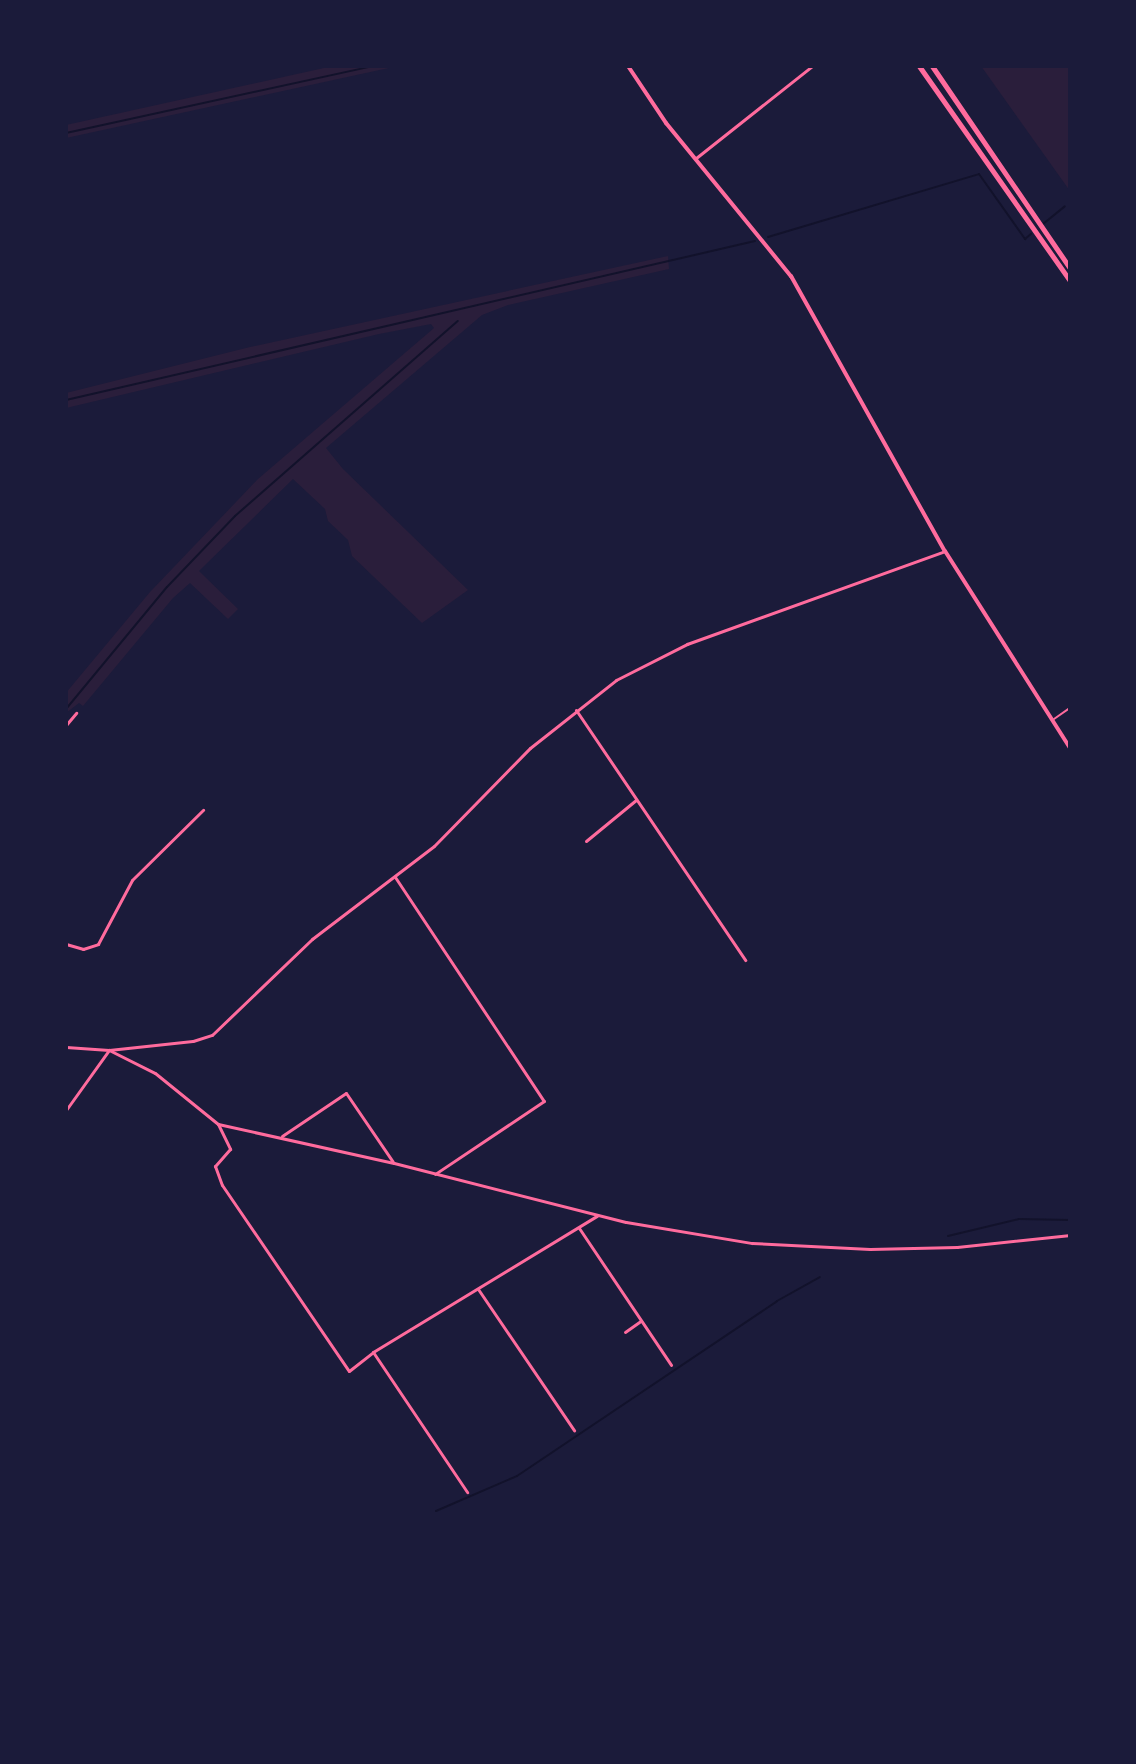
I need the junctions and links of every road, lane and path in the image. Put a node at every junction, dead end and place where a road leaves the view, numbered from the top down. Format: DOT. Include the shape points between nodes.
graph roads {
  1 [pos="628,66"];
  2 [pos="812,66"];
  3 [pos="919,66"];
  4 [pos="932,66"];
  5 [pos="695,158"];
  6 [pos="1070,268"];
  7 [pos="1070,281"];
  8 [pos="945,551"];
  9 [pos="1070,708"];
  10 [pos="576,710"];
  11 [pos="76,713"];
  12 [pos="1054,719"];
  13 [pos="66,725"];
  14 [pos="1070,748"];
  15 [pos="636,800"];
  16 [pos="203,810"];
  17 [pos="586,841"];
  18 [pos="394,876"];
  19 [pos="66,944"];
  20 [pos="745,960"];
  21 [pos="66,1047"];
  22 [pos="109,1050"];
  23 [pos="66,1110"];
  24 [pos="218,1124"];
  25 [pos="282,1136"];
  26 [pos="394,1163"];
  27 [pos="435,1174"];
  28 [pos="597,1215"];
  29 [pos="579,1228"];
  30 [pos="1070,1235"];
  31 [pos="478,1289"];
  32 [pos="641,1321"];
  33 [pos="625,1332"];
  34 [pos="373,1352"];
  35 [pos="671,1365"];
  36 [pos="574,1430"];
  37 [pos="467,1492"];
  1 -- 5 [label="street"];
  2 -- 5 [label="street"];
  3 -- 7 [label="main road"];
  4 -- 6 [label="main road"];
  5 -- 8 [label="street" via="791,276"];
  8 -- 10 [label="street" via="687,644 616,680"];
  8 -- 12 [label="street"];
  9 -- 12 [label="lane"];
  10 -- 15 [label="street"];
  10 -- 18 [label="street" via="530,748 434,846"];
  11 -- 13 [label="street"];
  12 -- 14 [label="street"];
  15 -- 17 [label="street"];
  15 -- 20 [label="street"];
  16 -- 19 [label="street" via="132,880 98,944 83,949"];
  18 -- 22 [label="street" via="312,939 212,1035"];
  18 -- 27 [label="street" via="544,1101"];
  21 -- 22 [label="street"];
  22 -- 23 [label="street"];
  22 -- 24 [label="street" via="155,1073"];
  24 -- 25 [label="street"];
  24 -- 34 [label="street" via="230,1149 215,1166 222,1185 346,1368 349,1371"];
  25 -- 26 [label="street"];
  25 -- 26 [label="street" via="346,1093"];
  26 -- 27 [label="street"];
  27 -- 28 [label="street"];
  28 -- 29 [label="street"];
  28 -- 30 [label="street" via="690,1234 811,1247 957,1247"];
  29 -- 31 [label="street"];
  29 -- 32 [label="street"];
  31 -- 34 [label="street"];
  31 -- 36 [label="street"];
  32 -- 33 [label="street"];
  32 -- 35 [label="street"];
  34 -- 37 [label="street"];
}
